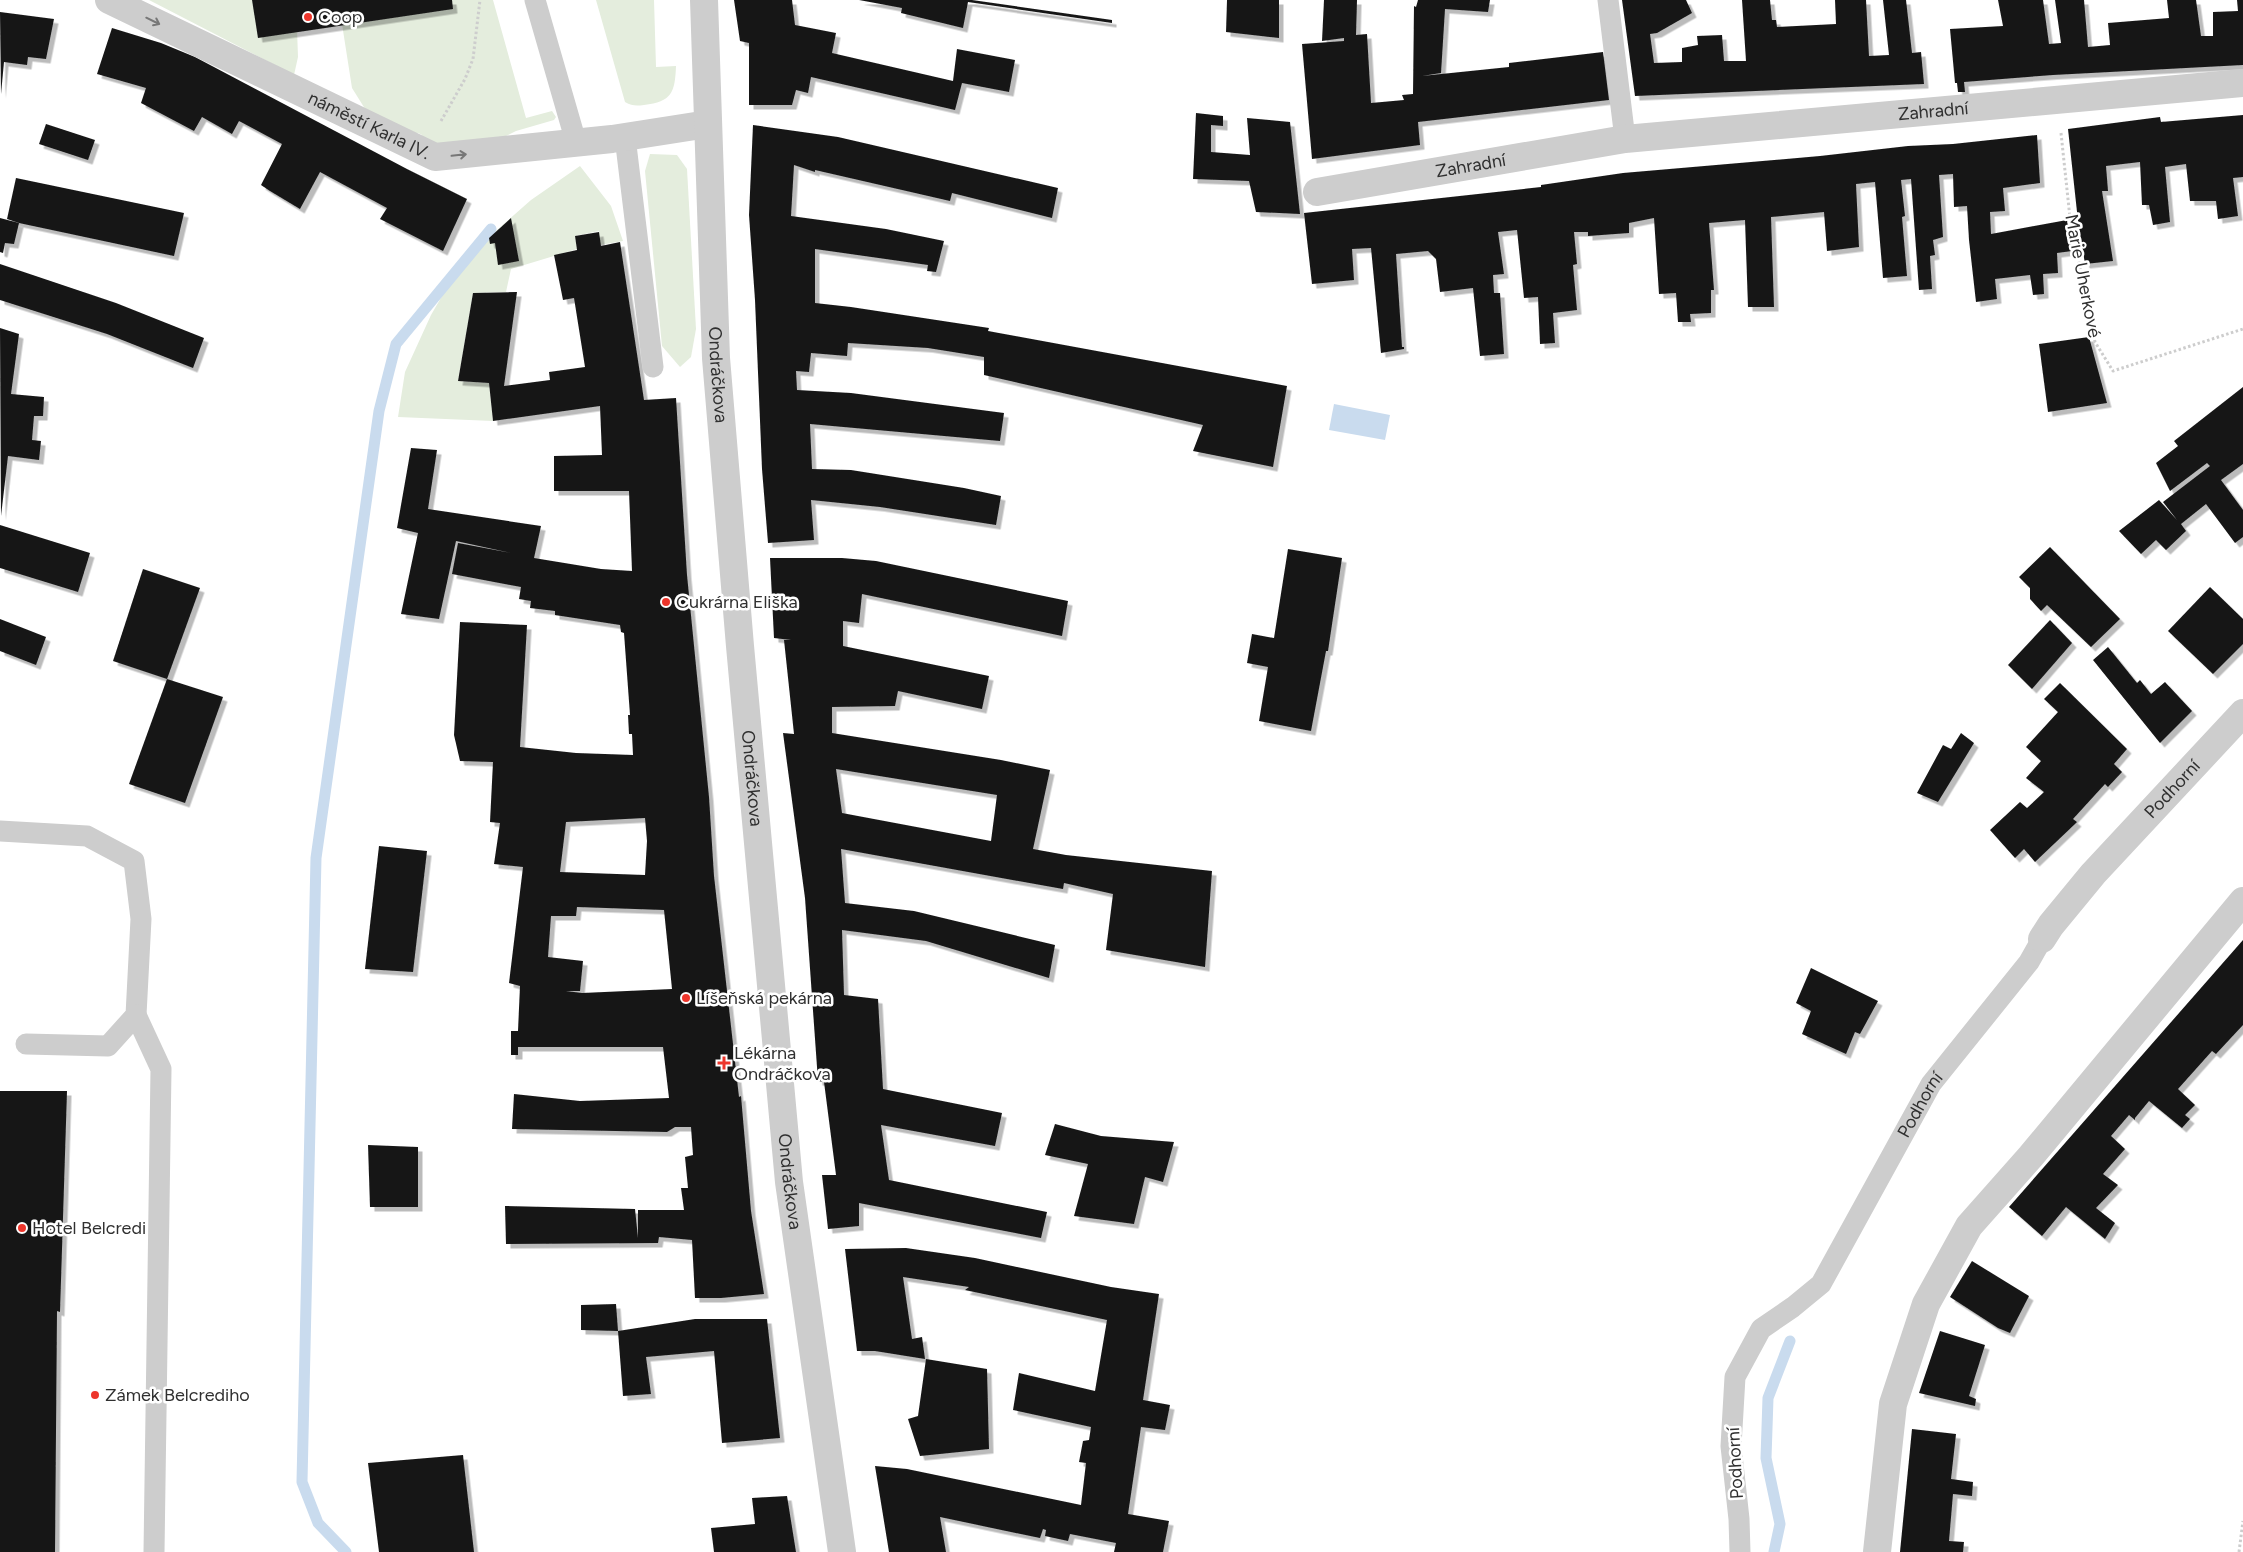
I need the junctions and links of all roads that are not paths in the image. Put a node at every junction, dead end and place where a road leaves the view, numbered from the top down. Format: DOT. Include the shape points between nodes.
graph roads {
  1 [pos="109,0"];
  2 [pos="536,0"];
  3 [pos="704,0"];
  4 [pos="1608,0"];
  5 [pos="2243,83"];
  6 [pos="708,124"];
  7 [pos="625,137"];
  8 [pos="1625,139"];
  9 [pos="565,143"];
  10 [pos="1317,192"];
  11 [pos="653,367"];
  12 [pos="2243,713"];
  13 [pos="0,831"];
  14 [pos="2243,901"];
  15 [pos="2042,939"];
  16 [pos="136,1015"];
  17 [pos="26,1044"];
  18 [pos="154,1552"];
  19 [pos="842,1552"];
  20 [pos="1740,1552"];
  21 [pos="1877,1552"];
  1 -- 9 [label="street, náměstí Karla IV., one-way" via="435,157"];
  2 -- 9 [label="lane"];
  3 -- 6 [label="street, Ondráčkova"];
  4 -- 8 [label="lane"];
  5 -- 8 [label="street, Zahradní"];
  6 -- 7 [label="street, náměstí Karla IV."];
  6 -- 19 [label="street, Ondráčkova" via="716,368 740,656 787,1152"];
  7 -- 9 [label="street, náměstí Karla IV."];
  7 -- 11 [label="lane"];
  8 -- 10 [label="street, Zahradní"];
  12 -- 15 [label="street, Podhorní" via="2093,874"];
  13 -- 16 [label="lane" via="87,836 134,861 141,920"];
  14 -- 21 [label="street" via="1969,1226 1926,1304 1893,1404"];
  15 -- 20 [label="lane, Podhorní" via="2029,962 1931,1084 1821,1284 1761,1329 1735,1377 1731,1446"];
  16 -- 17 [label="lane" via="108,1046"];
  16 -- 18 [label="lane" via="161,1070"];
}
